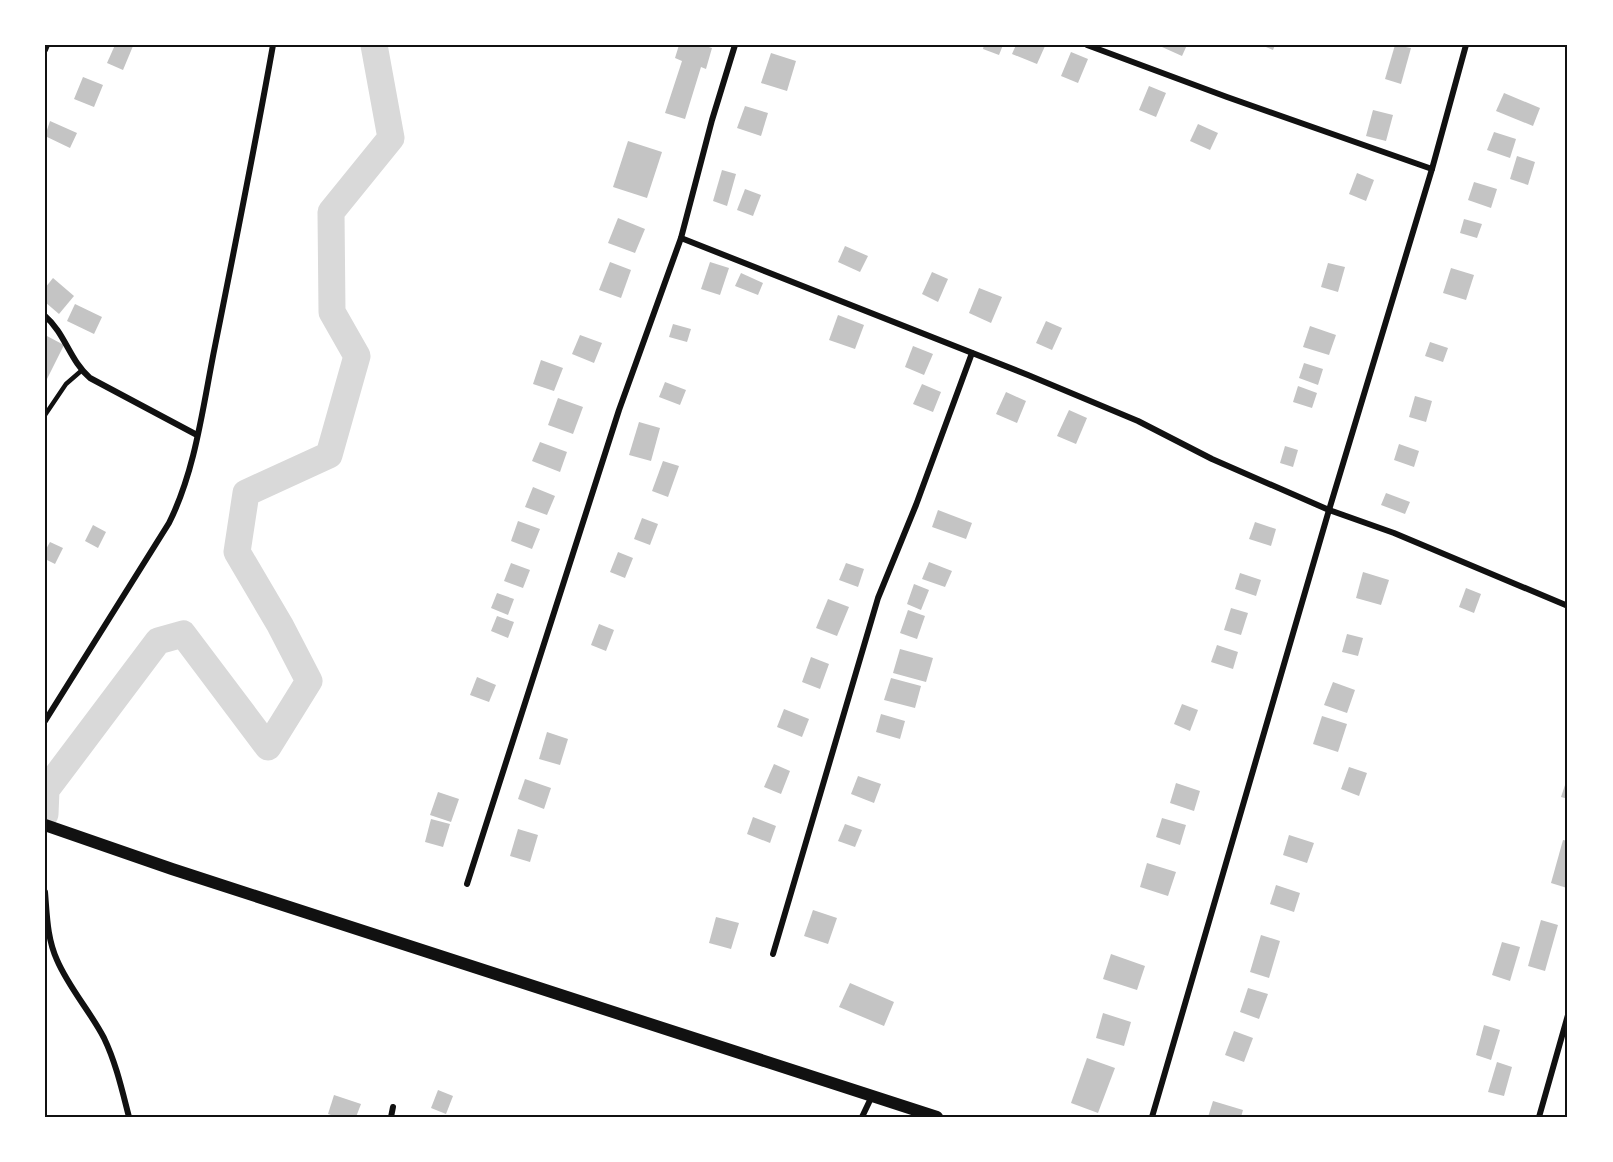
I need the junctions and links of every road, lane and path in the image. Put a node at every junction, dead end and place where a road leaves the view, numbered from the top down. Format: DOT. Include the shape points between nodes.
graph roads {
  1 [pos="47,45"];
  2 [pos="273,45"];
  3 [pos="735,45"];
  4 [pos="1087,45"];
  5 [pos="1466,45"];
  6 [pos="45,50"];
  7 [pos="1432,169"];
  8 [pos="681,238"];
  9 [pos="45,316"];
  10 [pos="972,353"];
  11 [pos="81,370"];
  12 [pos="45,415"];
  13 [pos="197,435"];
  14 [pos="1329,510"];
  15 [pos="1568,606"];
  16 [pos="45,721"];
  17 [pos="45,825"];
  18 [pos="467,884"];
  19 [pos="45,892"];
  20 [pos="773,954"];
  21 [pos="1568,1015"];
  22 [pos="872,1096"];
  23 [pos="393,1107"];
  24 [pos="129,1117"];
  25 [pos="390,1117"];
  26 [pos="862,1117"];
  27 [pos="937,1117"];
  28 [pos="1152,1117"];
  29 [pos="1539,1117"];
  1 -- 6 [label="street"];
  2 -- 13 [label="street"];
  3 -- 8 [label="street"];
  4 -- 7 [label="street"];
  5 -- 7 [label="street"];
  7 -- 14 [label="street"];
  8 -- 10 [label="street"];
  8 -- 18 [label="street" via="619,410"];
  9 -- 11 [label="street" via="59,331"];
  10 -- 14 [label="street" via="1138,421 1212,459"];
  10 -- 20 [label="street" via="878,598"];
  11 -- 12 [label="lane"];
  11 -- 13 [label="street" via="99,384"];
  13 -- 16 [label="street" via="180,502 169,523"];
  14 -- 15 [label="street"];
  14 -- 28 [label="street"];
  17 -- 22 [label="main road"];
  19 -- 24 [label="street" via="47,927 56,959 107,1045"];
  21 -- 29 [label="street"];
  22 -- 26 [label="street"];
  22 -- 27 [label="main road"];
  23 -- 25 [label="street"];
}
